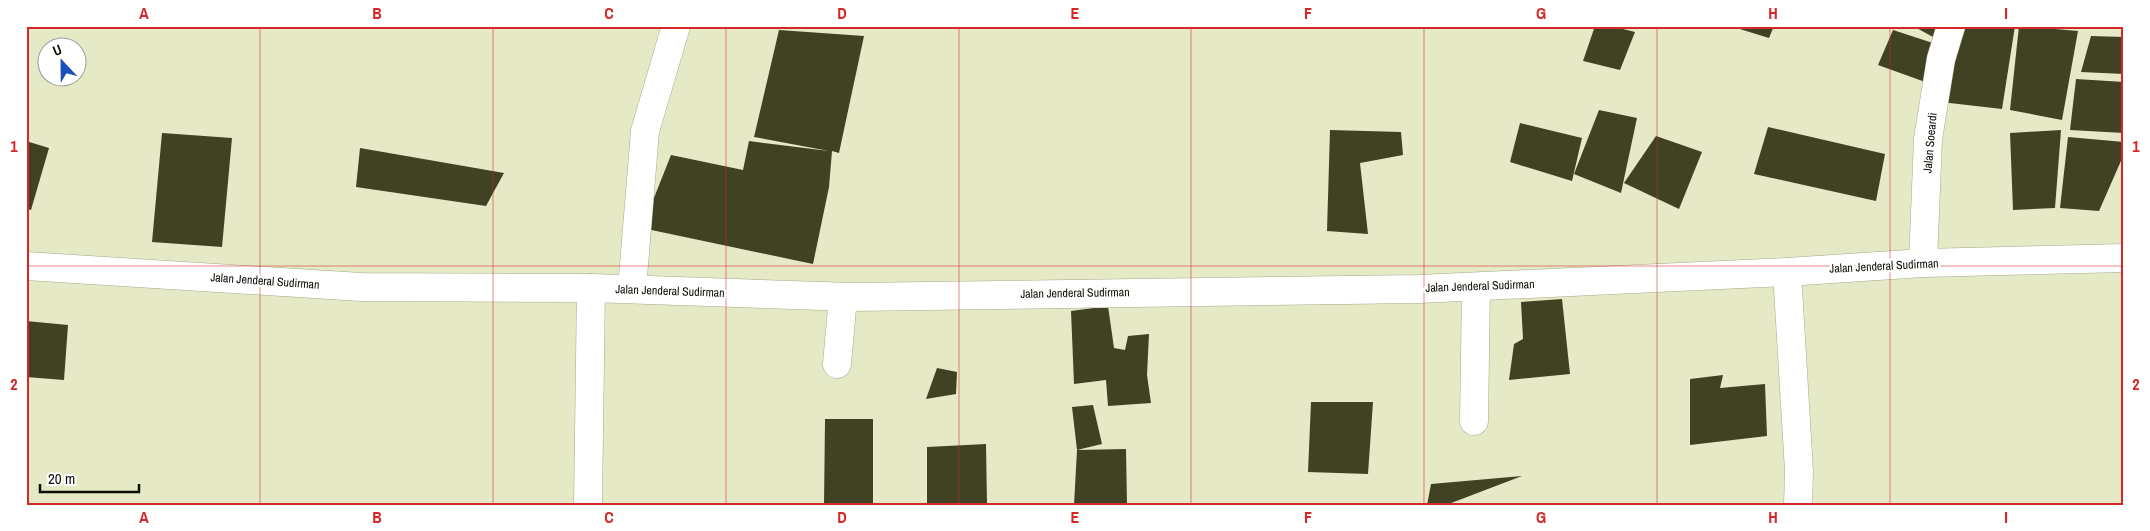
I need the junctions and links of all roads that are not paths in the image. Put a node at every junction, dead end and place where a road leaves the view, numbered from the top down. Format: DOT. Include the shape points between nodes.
graph roads {
  1 [pos="676,26"];
  2 [pos="1951,26"];
  3 [pos="2124,258"];
  4 [pos="1923,263"];
  5 [pos="26,266"];
  6 [pos="1787,272"];
  7 [pos="1476,286"];
  8 [pos="591,288"];
  9 [pos="632,289"];
  10 [pos="844,296"];
  11 [pos="837,364"];
  12 [pos="1474,421"];
  13 [pos="588,505"];
  14 [pos="1798,505"];
  1 -- 9 [label="main road" via="645,131"];
  2 -- 4 [label="main road, Jalan Soeardi" via="1941,59 1928,139"];
  3 -- 4 [label="main road, Jalan Jenderal Sudirman"];
  4 -- 6 [label="main road, Jalan Jenderal Sudirman"];
  5 -- 8 [label="main road, Jalan Jenderal Sudirman" via="361,286"];
  6 -- 7 [label="main road, Jalan Jenderal Sudirman"];
  6 -- 14 [label="main road"];
  7 -- 10 [label="main road, Jalan Jenderal Sudirman"];
  7 -- 12 [label="main road"];
  8 -- 9 [label="main road, Jalan Jenderal Sudirman"];
  8 -- 13 [label="main road"];
  9 -- 10 [label="main road, Jalan Jenderal Sudirman"];
  10 -- 11 [label="main road"];
}
